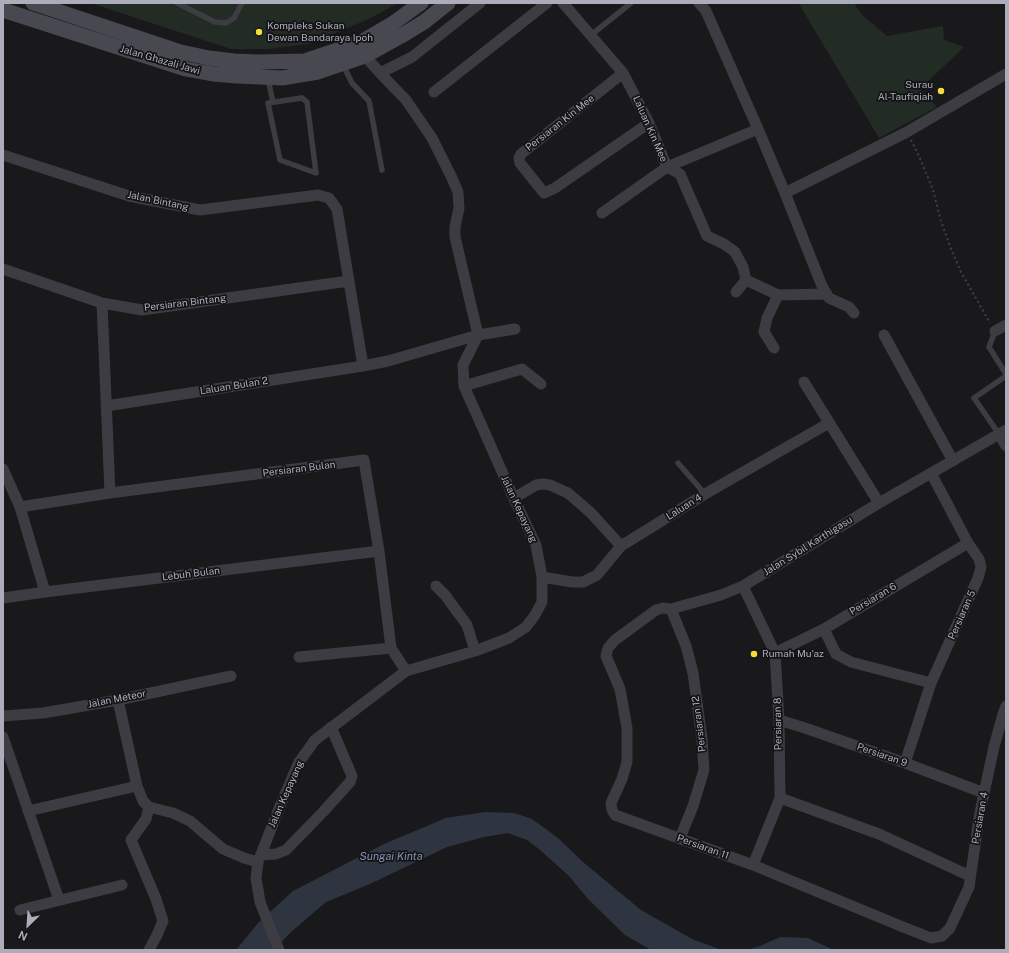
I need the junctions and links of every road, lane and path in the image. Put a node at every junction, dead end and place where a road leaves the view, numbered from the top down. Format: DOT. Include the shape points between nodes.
graph roads {
  1 [pos="32,3"];
  2 [pos="177,3"];
  3 [pos="242,3"];
  4 [pos="421,3"];
  5 [pos="448,3"];
  6 [pos="480,3"];
  7 [pos="563,3"];
  8 [pos="631,3"];
  9 [pos="699,3"];
  10 [pos="543,4"];
  11 [pos="3,5"];
  12 [pos="3,10"];
  13 [pos="61,29"];
  14 [pos="591,35"];
  15 [pos="365,56"];
  16 [pos="304,61"];
  17 [pos="342,63"];
  18 [pos="380,73"];
  19 [pos="623,73"];
  20 [pos="1006,74"];
  21 [pos="268,77"];
  22 [pos="434,92"];
  23 [pos="273,102"];
  24 [pos="649,123"];
  25 [pos="758,129"];
  26 [pos="907,132"];
  27 [pos="3,155"];
  28 [pos="667,168"];
  29 [pos="382,170"];
  30 [pos="785,193"];
  31 [pos="602,213"];
  32 [pos="3,269"];
  33 [pos="746,280"];
  34 [pos="349,281"];
  35 [pos="736,292"];
  36 [pos="827,294"];
  37 [pos="778,295"];
  38 [pos="102,303"];
  39 [pos="854,313"];
  40 [pos="1006,325"];
  41 [pos="515,329"];
  42 [pos="995,331"];
  43 [pos="478,335"];
  44 [pos="884,335"];
  45 [pos="774,348"];
  46 [pos="363,366"];
  47 [pos="1006,375"];
  48 [pos="804,382"];
  49 [pos="541,384"];
  50 [pos="464,386"];
  51 [pos="106,406"];
  52 [pos="829,423"];
  53 [pos="1002,432"];
  54 [pos="1006,446"];
  55 [pos="953,461"];
  56 [pos="678,464"];
  57 [pos="3,469"];
  58 [pos="931,473"];
  59 [pos="110,493"];
  60 [pos="705,494"];
  61 [pos="514,498"];
  62 [pos="878,503"];
  63 [pos="20,507"];
  64 [pos="968,543"];
  65 [pos="621,546"];
  66 [pos="379,551"];
  67 [pos="542,578"];
  68 [pos="436,586"];
  69 [pos="743,586"];
  70 [pos="45,592"];
  71 [pos="3,598"];
  72 [pos="671,609"];
  73 [pos="824,629"];
  74 [pos="391,648"];
  75 [pos="608,648"];
  76 [pos="475,651"];
  77 [pos="776,653"];
  78 [pos="299,656"];
  79 [pos="406,671"];
  80 [pos="231,676"];
  81 [pos="932,683"];
  82 [pos="118,700"];
  83 [pos="1006,706"];
  84 [pos="3,716"];
  85 [pos="779,720"];
  86 [pos="331,727"];
  87 [pos="3,737"];
  88 [pos="905,762"];
  89 [pos="137,786"];
  90 [pos="984,793"];
  91 [pos="780,798"];
  92 [pos="149,807"];
  93 [pos="28,811"];
  94 [pos="680,838"];
  95 [pos="260,858"];
  96 [pos="753,865"];
  97 [pos="970,876"];
  98 [pos="122,885"];
  99 [pos="59,900"];
  100 [pos="20,910"];
  101 [pos="950,928"];
  102 [pos="149,950"];
  103 [pos="279,950"];
  1 -- 11 [label="main road" via="19,9"];
  1 -- 13 [label="main road" via="32,12 55,21 60,24"];
  1 -- 16 [label="main road, Jalan Ghazali Jawi" via="181,52 208,58 258,62"];
  2 -- 3 [label="lane" via="215,22 226,23 234,18"];
  4 -- 16 [label="main road, Jalan Ghazali Jawi" via="361,42"];
  5 -- 15 [label="main road, Jalan Ghazali Jawi" via="424,22"];
  6 -- 18 [label="street" via="412,57"];
  7 -- 14 [label="street, Laluan Kin Mee"];
  8 -- 14 [label="lane"];
  9 -- 25 [label="street" via="706,11"];
  10 -- 22 [label="street"];
  12 -- 13 [label="main road, Jalan Ghazali Jawi"];
  13 -- 21 [label="main road, Jalan Ghazali Jawi" via="186,69 213,74"];
  14 -- 19 [label="street, Laluan Kin Mee"];
  15 -- 16 [label="main road" via="355,52 318,62"];
  15 -- 17 [label="main road, Jalan Ghazali Jawi"];
  15 -- 18 [label="street"];
  17 -- 21 [label="main road, Jalan Ghazali Jawi" via="318,72 282,78"];
  17 -- 29 [label="lane" via="352,82 369,101"];
  18 -- 43 [label="street" via="406,100 432,138 458,192 459,208 455,237"];
  19 -- 24 [label="street, Laluan Kin Mee"];
  19 -- 24 [label="street, Persiaran Kin Mee" via="521,154 520,163 544,193"];
  20 -- 26 [label="street"];
  21 -- 23 [label="lane"];
  23 -- 23 [label="lane" via="268,103 280,160 316,173 307,102 302,98"];
  24 -- 28 [label="street, Laluan Kin Mee"];
  25 -- 28 [label="street"];
  25 -- 30 [label="street"];
  26 -- 30 [label="street"];
  26 -- 42 [label="path" via="933,190 940,221 961,272"];
  27 -- 34 [label="street, Jalan Bintang" via="129,196 200,210 318,195 329,198 337,209"];
  28 -- 31 [label="street"];
  28 -- 33 [label="street, Laluan Kin Mee" via="680,174 707,236 735,252"];
  30 -- 36 [label="street"];
  32 -- 38 [label="street, Persiaran Bintang"];
  33 -- 35 [label="street"];
  33 -- 37 [label="street"];
  34 -- 38 [label="street, Persiaran Bintang" via="142,310"];
  34 -- 46 [label="street"];
  36 -- 37 [label="street"];
  36 -- 39 [label="street" via="829,298 849,307"];
  37 -- 45 [label="street" via="767,318 764,332"];
  38 -- 51 [label="street"];
  40 -- 42 [label="street"];
  41 -- 43 [label="street, Laluan Bulan 2"];
  42 -- 47 [label="lane" via="990,347"];
  43 -- 46 [label="street, Laluan Bulan 2" via="388,362"];
  43 -- 50 [label="street, Jalan Kepayang" via="463,365"];
  44 -- 55 [label="street"];
  46 -- 51 [label="street, Laluan Bulan 2"];
  47 -- 53 [label="lane" via="974,398"];
  48 -- 52 [label="street"];
  49 -- 50 [label="street" via="522,369"];
  50 -- 61 [label="street, Jalan Kepayang"];
  51 -- 59 [label="street"];
  52 -- 60 [label="street, Laluan 4"];
  52 -- 62 [label="street"];
  53 -- 54 [label="street"];
  53 -- 55 [label="street, Jalan Sybil Karthigasu"];
  55 -- 58 [label="street, Jalan Sybil Karthigasu"];
  56 -- 60 [label="lane"];
  57 -- 63 [label="street"];
  58 -- 62 [label="street, Jalan Sybil Karthigasu"];
  58 -- 64 [label="street, Persiaran 5"];
  59 -- 63 [label="street, Persiaran Bulan"];
  59 -- 66 [label="street, Persiaran Bulan" via="364,460"];
  60 -- 65 [label="street, Laluan 4"];
  61 -- 65 [label="street" via="536,485 543,484 568,493"];
  61 -- 67 [label="street, Jalan Kepayang" via="536,545"];
  62 -- 69 [label="street, Jalan Sybil Karthigasu"];
  63 -- 70 [label="street"];
  64 -- 73 [label="street, Persiaran 6"];
  64 -- 81 [label="street, Persiaran 5" via="979,559 981,567"];
  65 -- 67 [label="street, Laluan 4" via="597,575 583,582"];
  66 -- 70 [label="street, Lebuh Bulan"];
  66 -- 74 [label="street, Persiaran Bulan"];
  67 -- 76 [label="street, Jalan Kepayang" via="542,602 526,627 509,638"];
  68 -- 76 [label="street" via="467,624"];
  69 -- 72 [label="street, Jalan Sybil Karthigasu"];
  69 -- 77 [label="street, Persiaran 8"];
  70 -- 71 [label="street, Lebuh Bulan"];
  72 -- 75 [label="street, Jalan Sybil Karthigasu" via="656,610"];
  72 -- 94 [label="street, Persiaran 12" via="693,672 704,770"];
  73 -- 77 [label="street, Persiaran 6"];
  73 -- 81 [label="street" via="836,654 851,662"];
  74 -- 78 [label="street"];
  74 -- 79 [label="street, Persiaran Bulan"];
  75 -- 94 [label="street, Persiaran 11" via="606,656 620,690 627,728 627,762 611,803 612,810 615,815"];
  76 -- 79 [label="street, Jalan Kepayang"];
  77 -- 85 [label="street, Persiaran 8"];
  79 -- 86 [label="street, Jalan Kepayang"];
  80 -- 82 [label="street, Jalan Meteor"];
  81 -- 88 [label="street, Persiaran 5"];
  82 -- 84 [label="street, Jalan Meteor" via="43,713"];
  82 -- 89 [label="street"];
  83 -- 90 [label="street, Persiaran 4"];
  85 -- 88 [label="street, Persiaran 9"];
  85 -- 91 [label="street, Persiaran 8"];
  86 -- 95 [label="street, Jalan Kepayang" via="315,740 299,762"];
  86 -- 95 [label="street" via="352,776 350,782 286,850"];
  87 -- 93 [label="street"];
  88 -- 90 [label="street, Persiaran 9"];
  89 -- 92 [label="street" via="143,802"];
  89 -- 93 [label="street"];
  90 -- 97 [label="street, Persiaran 4"];
  91 -- 96 [label="street, Persiaran 8"];
  91 -- 97 [label="street" via="879,834"];
  92 -- 95 [label="street" via="173,813 190,821 224,849 244,858"];
  92 -- 102 [label="street" via="146,820 131,840 163,921"];
  93 -- 99 [label="street"];
  94 -- 96 [label="street, Persiaran 11"];
  95 -- 103 [label="street, Jalan Kepayang" via="256,878 260,902"];
  96 -- 101 [label="street, Persiaran 11" via="931,938 942,936"];
  97 -- 101 [label="street, Persiaran 4" via="969,887"];
  98 -- 99 [label="street"];
  99 -- 100 [label="street"];
}
